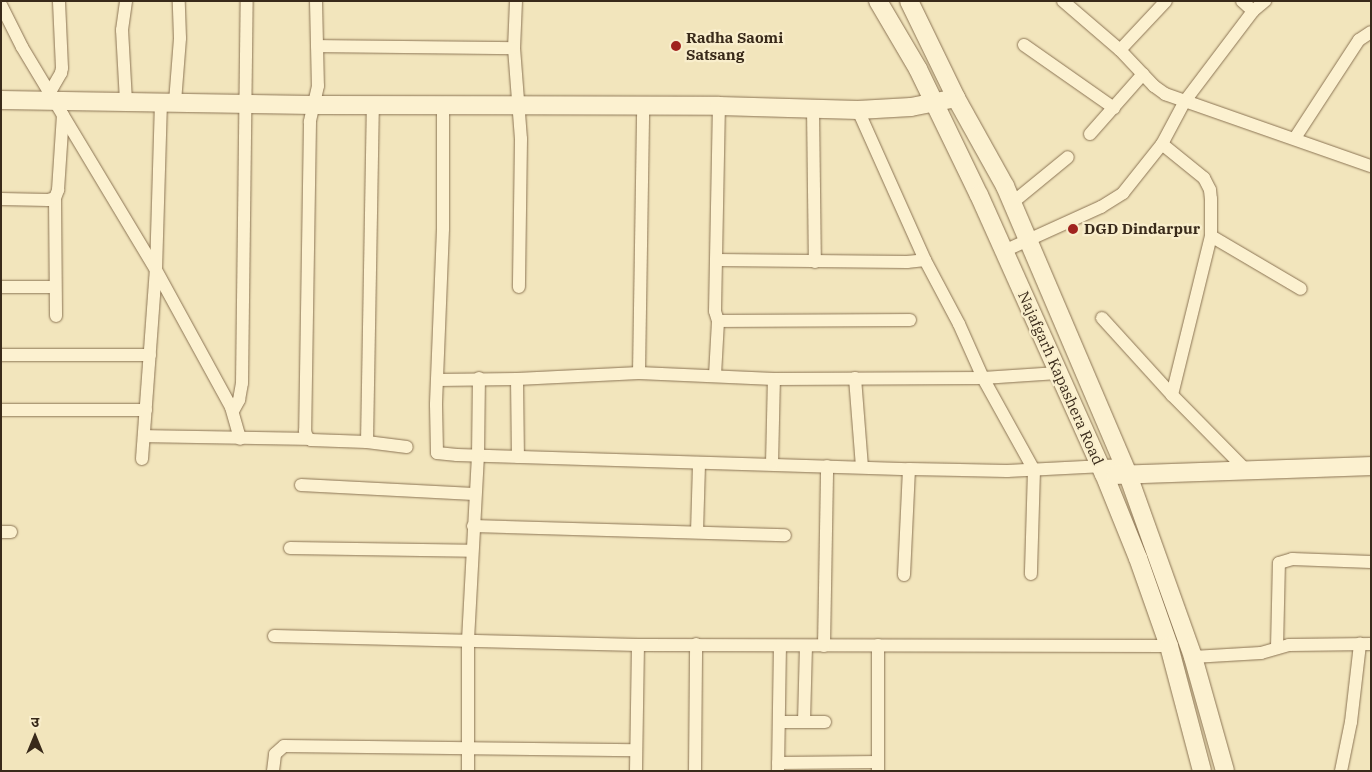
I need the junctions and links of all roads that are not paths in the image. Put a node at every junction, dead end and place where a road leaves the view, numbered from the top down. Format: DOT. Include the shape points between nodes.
graph roads {
  1 [pos="58,1"];
  2 [pos="126,1"];
  3 [pos="179,1"];
  4 [pos="248,1"];
  5 [pos="316,1"];
  6 [pos="516,1"];
  7 [pos="878,1"];
  8 [pos="909,1"];
  9 [pos="1063,1"];
  10 [pos="1166,1"];
  11 [pos="1242,1"];
  12 [pos="1265,1"];
  13 [pos="1,4"];
  14 [pos="1254,10"];
  15 [pos="1371,32"];
  16 [pos="1024,45"];
  17 [pos="317,46"];
  18 [pos="514,48"];
  19 [pos="1120,50"];
  20 [pos="1143,74"];
  21 [pos="956,98"];
  22 [pos="1,100"];
  23 [pos="126,101"];
  24 [pos="1185,101"];
  25 [pos="56,102"];
  26 [pos="168,102"];
  27 [pos="934,103"];
  28 [pos="246,104"];
  29 [pos="373,104"];
  30 [pos="313,105"];
  31 [pos="443,105"];
  32 [pos="643,105"];
  33 [pos="518,106"];
  34 [pos="719,106"];
  35 [pos="813,108"];
  36 [pos="1114,108"];
  37 [pos="858,110"];
  38 [pos="1090,134"];
  39 [pos="1295,138"];
  40 [pos="1162,144"];
  41 [pos="1068,158"];
  42 [pos="1371,166"];
  43 [pos="55,198"];
  44 [pos="1,199"];
  45 [pos="1012,203"];
  46 [pos="1211,236"];
  47 [pos="1027,239"];
  48 [pos="1004,251"];
  49 [pos="717,260"];
  50 [pos="925,260"];
  51 [pos="814,262"];
  52 [pos="156,270"];
  53 [pos="1,287"];
  54 [pos="56,287"];
  55 [pos="519,287"];
  56 [pos="1301,289"];
  57 [pos="56,316"];
  58 [pos="1102,318"];
  59 [pos="910,320"];
  60 [pos="718,321"];
  61 [pos="1,355"];
  62 [pos="150,355"];
  63 [pos="639,373"];
  64 [pos="1058,373"];
  65 [pos="715,375"];
  66 [pos="478,378"];
  67 [pos="855,378"];
  68 [pos="983,378"];
  69 [pos="517,379"];
  70 [pos="774,379"];
  71 [pos="436,380"];
  72 [pos="1172,395"];
  73 [pos="1,410"];
  74 [pos="146,410"];
  75 [pos="234,411"];
  76 [pos="144,436"];
  77 [pos="240,439"];
  78 [pos="309,440"];
  79 [pos="367,442"];
  80 [pos="407,447"];
  81 [pos="478,456"];
  82 [pos="518,457"];
  83 [pos="142,459"];
  84 [pos="699,464"];
  85 [pos="772,464"];
  86 [pos="827,466"];
  87 [pos="1371,466"];
  88 [pos="862,467"];
  89 [pos="909,469"];
  90 [pos="1034,470"];
  91 [pos="1126,470"];
  92 [pos="1102,471"];
  93 [pos="1248,472"];
  94 [pos="301,485"];
  95 [pos="474,494"];
  96 [pos="473,526"];
  97 [pos="697,532"];
  98 [pos="786,535"];
  99 [pos="290,548"];
  100 [pos="471,551"];
  101 [pos="1371,562"];
  102 [pos="1031,574"];
  103 [pos="904,575"];
  104 [pos="274,636"];
  105 [pos="468,640"];
  106 [pos="696,644"];
  107 [pos="1366,644"];
  108 [pos="638,645"];
  109 [pos="878,645"];
  110 [pos="780,646"];
  111 [pos="806,646"];
  112 [pos="824,646"];
  113 [pos="1169,646"];
  114 [pos="1277,648"];
  115 [pos="1193,657"];
  116 [pos="1204,694"];
  117 [pos="1183,698"];
  118 [pos="779,722"];
  119 [pos="804,722"];
  120 [pos="825,722"];
  121 [pos="468,746"];
  122 [pos="636,750"];
  123 [pos="878,766"];
  124 [pos="778,767"];
  125 [pos="273,771"];
  126 [pos="468,771"];
  127 [pos="636,771"];
  128 [pos="695,771"];
  129 [pos="1202,771"];
  130 [pos="1225,771"];
  131 [pos="1341,771"];
  1 -- 25 [label="street" via="62,68"];
  2 -- 23 [label="street" via="122,30"];
  3 -- 26 [label="street" via="180,38"];
  4 -- 28 [label="street"];
  5 -- 17 [label="street"];
  6 -- 18 [label="street"];
  7 -- 27 [label="main road, Najafgarh Kapashera Road"];
  8 -- 21 [label="main road, Najafgarh Kapashera Road"];
  9 -- 19 [label="street"];
  10 -- 19 [label="street"];
  11 -- 14 [label="street"];
  12 -- 14 [label="street"];
  13 -- 25 [label="street" via="22,47"];
  14 -- 24 [label="street"];
  15 -- 39 [label="street" via="1359,40"];
  16 -- 36 [label="street"];
  17 -- 18 [label="street"];
  17 -- 30 [label="street" via="318,86"];
  18 -- 33 [label="street"];
  19 -- 20 [label="street"];
  20 -- 24 [label="street" via="1165,94"];
  20 -- 36 [label="street"];
  21 -- 27 [label="main road"];
  21 -- 45 [label="main road, Najafgarh Kapashera Road"];
  22 -- 25 [label="main road"];
  23 -- 25 [label="main road"];
  23 -- 26 [label="main road"];
  24 -- 39 [label="street"];
  24 -- 40 [label="street"];
  25 -- 43 [label="street" via="58,190"];
  25 -- 52 [label="street"];
  26 -- 28 [label="main road"];
  26 -- 52 [label="street"];
  27 -- 37 [label="main road"];
  27 -- 48 [label="main road, Najafgarh Kapashera Road"];
  28 -- 30 [label="main road"];
  28 -- 75 [label="street" via="242,383"];
  29 -- 30 [label="main road"];
  29 -- 31 [label="main road"];
  29 -- 79 [label="street"];
  30 -- 78 [label="street" via="305,431"];
  31 -- 33 [label="main road"];
  31 -- 71 [label="street" via="443,229"];
  32 -- 33 [label="main road"];
  32 -- 34 [label="main road"];
  32 -- 63 [label="street"];
  33 -- 55 [label="street" via="521,139"];
  34 -- 35 [label="main road"];
  34 -- 49 [label="street"];
  35 -- 37 [label="main road"];
  35 -- 51 [label="street"];
  36 -- 38 [label="street"];
  37 -- 50 [label="street"];
  39 -- 42 [label="street"];
  40 -- 46 [label="street" via="1206,182 1211,199"];
  40 -- 47 [label="street" via="1123,194"];
  41 -- 45 [label="street"];
  43 -- 44 [label="street"];
  43 -- 54 [label="street"];
  45 -- 47 [label="main road, Najafgarh Kapashera Road"];
  46 -- 56 [label="street"];
  46 -- 72 [label="street"];
  47 -- 48 [label="street"];
  47 -- 91 [label="main road, Najafgarh Kapashera Road"];
  48 -- 64 [label="main road, Najafgarh Kapashera Road"];
  49 -- 51 [label="street"];
  49 -- 60 [label="street" via="715,311"];
  50 -- 51 [label="street"];
  50 -- 68 [label="street"];
  52 -- 62 [label="street"];
  52 -- 75 [label="street"];
  53 -- 54 [label="street"];
  54 -- 57 [label="street"];
  58 -- 72 [label="street"];
  59 -- 60 [label="street"];
  60 -- 65 [label="street"];
  61 -- 62 [label="street"];
  62 -- 74 [label="street"];
  63 -- 65 [label="street"];
  63 -- 69 [label="street"];
  64 -- 68 [label="street"];
  64 -- 92 [label="main road, Najafgarh Kapashera Road"];
  65 -- 70 [label="street"];
  66 -- 69 [label="street"];
  66 -- 71 [label="street"];
  66 -- 81 [label="street"];
  67 -- 68 [label="street"];
  67 -- 70 [label="street"];
  67 -- 88 [label="street"];
  68 -- 90 [label="street"];
  69 -- 82 [label="street"];
  70 -- 85 [label="street"];
  71 -- 81 [label="street" via="437,453"];
  72 -- 93 [label="street"];
  73 -- 74 [label="street"];
  74 -- 76 [label="street"];
  75 -- 77 [label="street"];
  76 -- 77 [label="street"];
  76 -- 83 [label="street"];
  77 -- 78 [label="street"];
  78 -- 79 [label="street"];
  79 -- 80 [label="street"];
  81 -- 82 [label="street"];
  81 -- 95 [label="street"];
  82 -- 84 [label="street"];
  84 -- 85 [label="street"];
  84 -- 97 [label="street"];
  85 -- 86 [label="street"];
  86 -- 88 [label="street"];
  86 -- 112 [label="street"];
  87 -- 93 [label="main road"];
  88 -- 89 [label="street"];
  89 -- 90 [label="street"];
  89 -- 103 [label="street"];
  90 -- 92 [label="street"];
  90 -- 102 [label="street"];
  91 -- 92 [label="main road"];
  91 -- 93 [label="main road"];
  91 -- 115 [label="main road, Najafgarh Kapashera Road"];
  92 -- 113 [label="main road, Najafgarh Kapashera Road" via="1138,558"];
  94 -- 95 [label="street"];
  95 -- 96 [label="street"];
  96 -- 97 [label="street"];
  96 -- 100 [label="street"];
  97 -- 98 [label="street"];
  99 -- 100 [label="street"];
  100 -- 105 [label="street"];
  101 -- 114 [label="street" via="1292,559 1278,563"];
  104 -- 105 [label="street"];
  105 -- 108 [label="street"];
  105 -- 121 [label="street"];
  106 -- 108 [label="street"];
  106 -- 110 [label="street"];
  106 -- 128 [label="street"];
  107 -- 114 [label="street"];
  107 -- 131 [label="street"];
  108 -- 122 [label="street"];
  109 -- 112 [label="street"];
  109 -- 113 [label="street"];
  109 -- 123 [label="street"];
  110 -- 111 [label="street"];
  110 -- 118 [label="street"];
  111 -- 112 [label="street"];
  111 -- 119 [label="street"];
  113 -- 117 [label="main road, Najafgarh Kapashera Road"];
  114 -- 115 [label="street" via="1261,653"];
  115 -- 116 [label="main road, Najafgarh Kapashera Road"];
  116 -- 117 [label="main road"];
  116 -- 130 [label="main road, Najafgarh Kapashera Road"];
  117 -- 129 [label="main road, Najafgarh Kapashera Road"];
  118 -- 119 [label="street"];
  118 -- 124 [label="street"];
  119 -- 120 [label="street"];
  121 -- 122 [label="street"];
  121 -- 125 [label="street" via="284,746 274,754"];
  121 -- 126 [label="street"];
  122 -- 127 [label="street"];
  123 -- 124 [label="street"];
}
